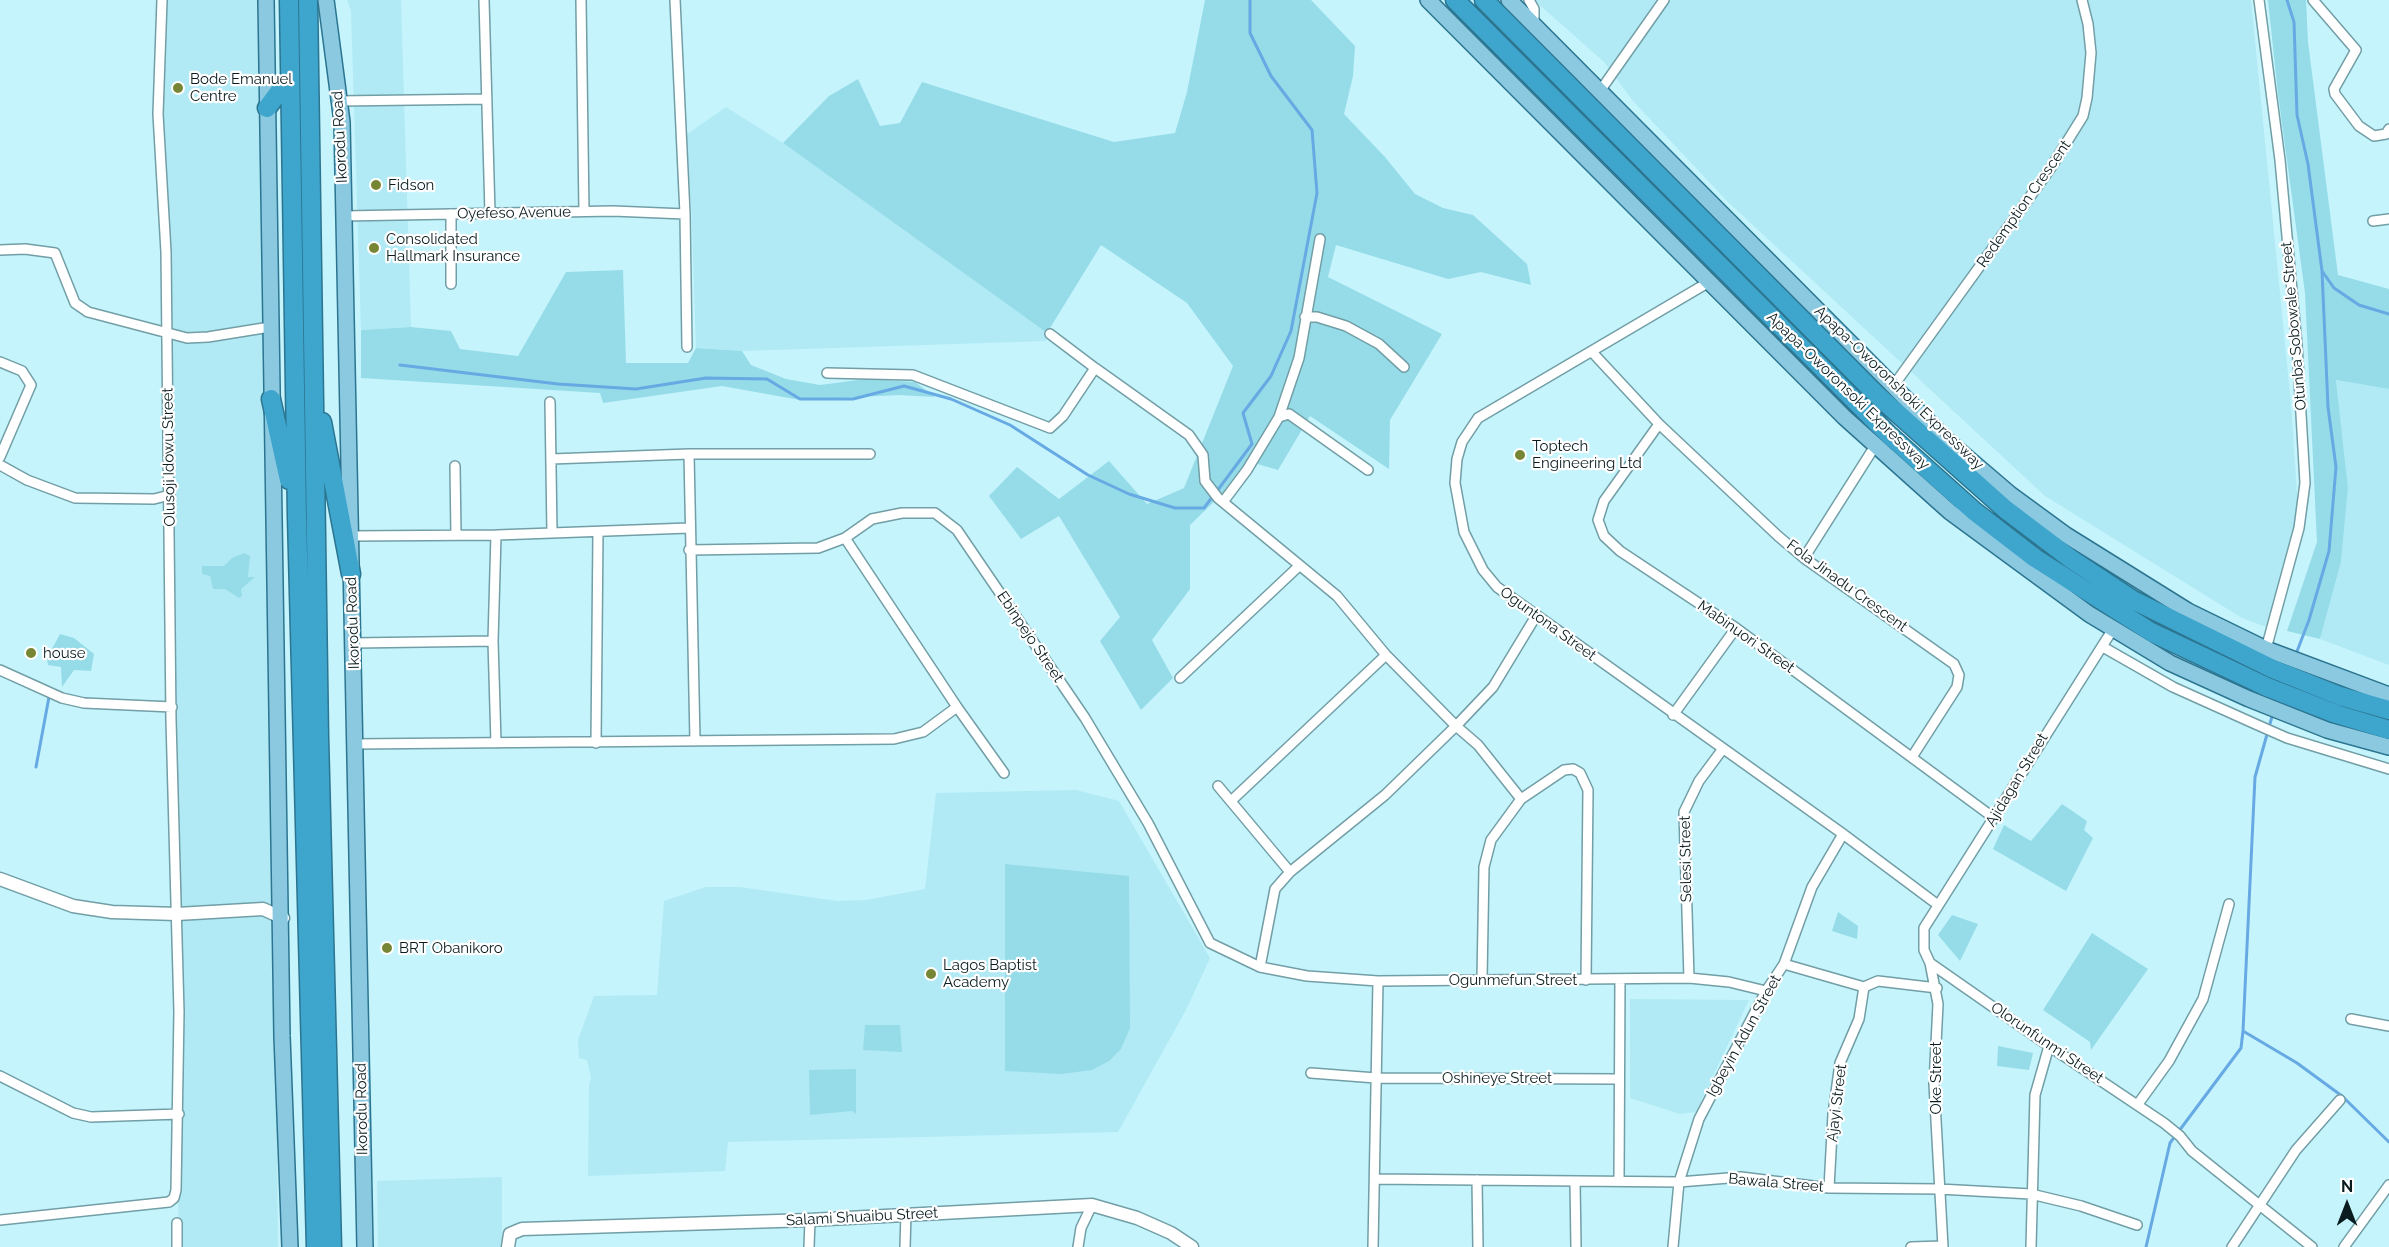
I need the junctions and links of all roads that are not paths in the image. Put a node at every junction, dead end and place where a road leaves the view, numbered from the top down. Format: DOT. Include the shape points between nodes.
graph roads {
  1 [pos="162,0"];
  2 [pos="266,0"];
  3 [pos="289,0"];
  4 [pos="308,0"];
  5 [pos="326,0"];
  6 [pos="484,0"];
  7 [pos="581,0"];
  8 [pos="675,0"];
  9 [pos="1428,0"];
  10 [pos="1455,0"];
  11 [pos="1484,0"];
  12 [pos="1509,0"];
  13 [pos="1528,0"];
  14 [pos="1664,0"];
  15 [pos="2082,0"];
  16 [pos="2259,0"];
  17 [pos="2313,0"];
  18 [pos="1534,24"];
  19 [pos="290,77"];
  20 [pos="1600,91"];
  21 [pos="487,99"];
  22 [pos="339,101"];
  23 [pos="267,108"];
  24 [pos="2389,129"];
  25 [pos="584,211"];
  26 [pos="489,213"];
  27 [pos="451,214"];
  28 [pos="685,214"];
  29 [pos="344,216"];
  30 [pos="2389,219"];
  31 [pos="2373,221"];
  32 [pos="1320,239"];
  33 [pos="0,249"];
  34 [pos="1709,282"];
  35 [pos="451,284"];
  36 [pos="1305,316"];
  37 [pos="270,327"];
  38 [pos="167,334"];
  39 [pos="1050,334"];
  40 [pos="687,347"];
  41 [pos="1592,352"];
  42 [pos="0,362"];
  43 [pos="1404,367"];
  44 [pos="1095,368"];
  45 [pos="313,373"];
  46 [pos="827,373"];
  47 [pos="1894,385"];
  48 [pos="271,399"];
  49 [pos="550,402"];
  50 [pos="1279,417"];
  51 [pos="1659,424"];
  52 [pos="1875,446"];
  53 [pos="689,454"];
  54 [pos="870,454"];
  55 [pos="0,457"];
  56 [pos="551,459"];
  57 [pos="0,465"];
  58 [pos="455,466"];
  59 [pos="1368,470"];
  60 [pos="170,495"];
  61 [pos="1220,500"];
  62 [pos="297,517"];
  63 [pos="689,528"];
  64 [pos="598,532"];
  65 [pos="552,533"];
  66 [pos="456,535"];
  67 [pos="496,535"];
  68 [pos="351,536"];
  69 [pos="845,538"];
  70 [pos="689,550"];
  71 [pos="1804,558"];
  72 [pos="1299,566"];
  73 [pos="351,574"];
  74 [pos="1536,616"];
  75 [pos="1736,628"];
  76 [pos="2113,629"];
  77 [pos="493,641"];
  78 [pos="354,643"];
  79 [pos="2103,647"];
  80 [pos="2266,649"];
  81 [pos="1386,655"];
  82 [pos="2277,662"];
  83 [pos="0,670"];
  84 [pos="2310,675"];
  85 [pos="1180,678"];
  86 [pos="2389,695"];
  87 [pos="2264,696"];
  88 [pos="172,707"];
  89 [pos="957,707"];
  90 [pos="2297,709"];
  91 [pos="2389,710"];
  92 [pos="1674,715"];
  93 [pos="1456,726"];
  94 [pos="2389,730"];
  95 [pos="695,741"];
  96 [pos="496,743"];
  97 [pos="596,743"];
  98 [pos="355,744"];
  99 [pos="2389,747"];
  100 [pos="1722,750"];
  101 [pos="1912,757"];
  102 [pos="2389,769"];
  103 [pos="1004,773"];
  104 [pos="1218,786"];
  105 [pos="1521,799"];
  106 [pos="1231,801"];
  107 [pos="1994,818"];
  108 [pos="1843,834"];
  109 [pos="1290,872"];
  110 [pos="0,879"];
  111 [pos="282,895"];
  112 [pos="2229,904"];
  113 [pos="1938,905"];
  114 [pos="263,909"];
  115 [pos="177,914"];
  116 [pos="1934,915"];
  117 [pos="282,918"];
  118 [pos="1930,963"];
  119 [pos="1784,964"];
  120 [pos="1260,967"];
  121 [pos="1689,978"];
  122 [pos="1482,979"];
  123 [pos="1586,980"];
  124 [pos="1620,980"];
  125 [pos="1378,981"];
  126 [pos="1864,987"];
  127 [pos="1937,988"];
  128 [pos="1766,991"];
  129 [pos="2351,1018"];
  130 [pos="2389,1026"];
  131 [pos="2049,1046"];
  132 [pos="1311,1073"];
  133 [pos="0,1076"];
  134 [pos="1376,1078"];
  135 [pos="1618,1079"];
  136 [pos="2340,1100"];
  137 [pos="2138,1104"];
  138 [pos="179,1114"];
  139 [pos="1375,1179"];
  140 [pos="1477,1180"];
  141 [pos="1619,1180"];
  142 [pos="1575,1181"];
  143 [pos="1679,1182"];
  144 [pos="2389,1185"];
  145 [pos="1829,1188"];
  146 [pos="1939,1189"];
  147 [pos="2031,1194"];
  148 [pos="1092,1205"];
  149 [pos="2258,1206"];
  150 [pos="906,1214"];
  151 [pos="0,1220"];
  152 [pos="810,1220"];
  153 [pos="177,1223"];
  154 [pos="2137,1225"];
  155 [pos="177,1247"];
  156 [pos="290,1247"];
  157 [pos="316,1247"];
  158 [pos="333,1247"];
  159 [pos="365,1247"];
  160 [pos="508,1247"];
  161 [pos="809,1247"];
  162 [pos="905,1247"];
  163 [pos="1078,1247"];
  164 [pos="1192,1247"];
  165 [pos="1373,1247"];
  166 [pos="1478,1247"];
  167 [pos="1576,1247"];
  168 [pos="1673,1247"];
  169 [pos="1911,1247"];
  170 [pos="1943,1247"];
  171 [pos="2031,1247"];
  172 [pos="2232,1247"];
  173 [pos="2312,1247"];
  174 [pos="2344,1247"];
  1 -- 38 [label="street, Olusoji Idowu Street" via="158,114"];
  2 -- 23 [label="main road"];
  3 -- 19 [label="highway"];
  4 -- 45 [label="highway, Ikorodu Road"];
  5 -- 22 [label="main road, Ikorodu Road"];
  6 -- 21 [label="street"];
  7 -- 25 [label="street"];
  8 -- 28 [label="street"];
  9 -- 34 [label="main road, Apapa-Oworonsoki Expressway"];
  10 -- 87 [label="highway, Apapa-Oworonsoki Expressway" via="1888,434 1974,511 2035,558 2151,632"];
  11 -- 82 [label="highway, Apapa-Oworonsoki Expressway" via="1878,396 1952,464 2071,559 2133,600"];
  12 -- 18 [label="main road, Apapa-Oworonshoki Expressway"];
  13 -- 18 [label="street" via="1534,9"];
  14 -- 20 [label="street"];
  15 -- 47 [label="street, Redemption Crescent" via="2091,53 2083,116 2050,170"];
  16 -- 80 [label="street, Otunba Sobowale Street" via="2280,160 2305,483 2299,528"];
  17 -- 24 [label="street" via="2356,50 2334,89 2335,94 2359,126 2374,136 2386,134"];
  18 -- 20 [label="main road, Apapa-Oworonshoki Expressway"];
  19 -- 23 [label="highway"];
  19 -- 62 [label="highway"];
  20 -- 47 [label="main road, Apapa-Oworonshoki Expressway"];
  21 -- 22 [label="street"];
  21 -- 26 [label="street"];
  22 -- 29 [label="main road, Ikorodu Road"];
  23 -- 37 [label="main road"];
  25 -- 26 [label="street, Oyefeso Avenue"];
  25 -- 28 [label="street, Oyefeso Avenue"];
  26 -- 27 [label="street, Oyefeso Avenue"];
  27 -- 29 [label="street, Oyefeso Avenue"];
  27 -- 35 [label="street"];
  28 -- 40 [label="street"];
  29 -- 68 [label="main road, Ikorodu Road"];
  30 -- 31 [label="street"];
  32 -- 36 [label="street"];
  33 -- 38 [label="street" via="56,253 81,310"];
  34 -- 41 [label="street, Oguntona Street"];
  34 -- 52 [label="main road, Apapa-Oworonsoki Expressway"];
  36 -- 43 [label="street" via="1346,326 1379,344"];
  36 -- 50 [label="street" via="1299,358"];
  37 -- 38 [label="street" via="208,337"];
  37 -- 48 [label="main road"];
  38 -- 60 [label="street, Olusoji Idowu Street"];
  39 -- 44 [label="street"];
  41 -- 51 [label="street, Fola Jinadu Crescent"];
  41 -- 74 [label="street, Oguntona Street" via="1478,418 1462,442 1457,459 1458,508 1472,552 1497,587"];
  42 -- 55 [label="street" via="21,371 31,384"];
  44 -- 46 [label="street" via="1063,416 1050,428 913,375"];
  44 -- 61 [label="street" via="1189,435 1203,455 1205,481"];
  45 -- 73 [label="highway"];
  45 -- 158 [label="highway, Ikorodu Road"];
  47 -- 80 [label="main road, Apapa-Oworonshoki Expressway" via="1948,441 2066,535 2188,611"];
  48 -- 62 [label="highway"];
  48 -- 111 [label="main road"];
  49 -- 56 [label="street"];
  50 -- 59 [label="street" via="1289,414"];
  50 -- 61 [label="street" via="1247,470"];
  51 -- 71 [label="street, Fola Jinadu Crescent"];
  51 -- 75 [label="street, Mabinuori Street" via="1604,501 1598,520 1600,527 1620,551"];
  52 -- 71 [label="street"];
  52 -- 76 [label="main road, Apapa-Oworonsoki Expressway" via="1950,512"];
  53 -- 54 [label="street"];
  53 -- 56 [label="street"];
  53 -- 63 [label="street"];
  56 -- 65 [label="street"];
  57 -- 60 [label="street" via="75,498 154,499"];
  58 -- 66 [label="street"];
  60 -- 88 [label="street, Olusoji Idowu Street"];
  61 -- 72 [label="street"];
  62 -- 157 [label="highway"];
  63 -- 64 [label="street"];
  63 -- 70 [label="street"];
  64 -- 65 [label="street"];
  64 -- 97 [label="street"];
  65 -- 67 [label="street"];
  66 -- 67 [label="street"];
  66 -- 68 [label="street"];
  67 -- 77 [label="street"];
  68 -- 73 [label="main road, Ikorodu Road"];
  69 -- 70 [label="street, Ebinpejo Street" via="818,548"];
  69 -- 89 [label="street"];
  69 -- 120 [label="street, Ebinpejo Street" via="872,519 903,513 935,513 957,530 1085,718 1148,823 1210,943"];
  70 -- 95 [label="street"];
  71 -- 101 [label="street, Fola Jinadu Crescent" via="1947,657 1957,669 1957,687"];
  72 -- 81 [label="street" via="1337,596"];
  72 -- 85 [label="street"];
  73 -- 78 [label="main road, Ikorodu Road"];
  74 -- 92 [label="street, Oguntona Street"];
  74 -- 93 [label="street" via="1493,687"];
  75 -- 92 [label="street"];
  75 -- 101 [label="street, Mabinuori Street"];
  76 -- 79 [label="street, Ajidagan Street"];
  76 -- 87 [label="main road, Apapa-Oworonsoki Expressway" via="2170,663"];
  77 -- 78 [label="street"];
  77 -- 96 [label="street"];
  78 -- 98 [label="main road, Ikorodu Road"];
  79 -- 102 [label="street" via="2173,687 2253,723"];
  79 -- 107 [label="street, Ajidagan Street"];
  80 -- 82 [label="main road, Apapa-Oworonshoki Expressway"];
  81 -- 93 [label="street"];
  81 -- 106 [label="street"];
  82 -- 84 [label="highway, Apapa-Oworonsoki Expressway"];
  83 -- 88 [label="street" via="62,698 84,703"];
  84 -- 86 [label="main road"];
  84 -- 91 [label="highway"];
  87 -- 90 [label="highway, Apapa-Oworonsoki Expressway"];
  88 -- 115 [label="street, Olusoji Idowu Street"];
  89 -- 95 [label="street" via="909,738"];
  89 -- 103 [label="street"];
  90 -- 94 [label="highway"];
  90 -- 99 [label="main road" via="2327,730"];
  92 -- 100 [label="street, Oguntona Street"];
  93 -- 105 [label="street" via="1478,744"];
  93 -- 109 [label="street" via="1385,795"];
  95 -- 97 [label="street"];
  96 -- 97 [label="street"];
  96 -- 98 [label="street"];
  98 -- 159 [label="main road, Ikorodu Road"];
  100 -- 108 [label="street, Oguntona Street"];
  100 -- 121 [label="street, Selesi Street" via="1694,789 1684,812"];
  101 -- 107 [label="street, Mabinuori Street"];
  104 -- 106 [label="street"];
  105 -- 122 [label="street" via="1491,840 1486,854"];
  105 -- 123 [label="street" via="1564,770 1580,773 1585,780"];
  106 -- 109 [label="street"];
  107 -- 113 [label="street, Ajidagan Street"];
  108 -- 113 [label="street, Oguntona Street"];
  108 -- 119 [label="street, Igbeyin Adun Street" via="1812,887"];
  109 -- 120 [label="street" via="1271,900"];
  110 -- 115 [label="street" via="73,906"];
  111 -- 114 [label="street"];
  111 -- 117 [label="main road"];
  112 -- 137 [label="street" via="2203,999 2169,1060"];
  113 -- 116 [label="street, Ajidagan Street"];
  114 -- 115 [label="street"];
  114 -- 117 [label="street"];
  115 -- 138 [label="street, Olusoji Idowu Street"];
  116 -- 118 [label="street, Oke Street" via="1924,928 1922,940"];
  117 -- 156 [label="main road"];
  118 -- 127 [label="street, Oke Street"];
  118 -- 131 [label="street, Olorunfunmi Street"];
  119 -- 126 [label="street"];
  119 -- 128 [label="street, Igbeyin Adun Street"];
  120 -- 125 [label="street, Ogunmefun Street" via="1307,976"];
  121 -- 124 [label="street, Ogunmefun Street"];
  121 -- 128 [label="street, Ogunmefun Street"];
  122 -- 123 [label="street, Ogunmefun Street"];
  122 -- 125 [label="street, Ogunmefun Street"];
  123 -- 124 [label="street, Ogunmefun Street"];
  124 -- 135 [label="street"];
  125 -- 134 [label="street"];
  126 -- 127 [label="street" via="1878,981"];
  126 -- 145 [label="street, Ajayi Street" via="1859,1019 1840,1064"];
  127 -- 146 [label="street, Oke Street" via="1934,1062"];
  128 -- 143 [label="street, Igbeyin Adun Street" via="1702,1110"];
  129 -- 130 [label="street"];
  131 -- 137 [label="street, Olorunfunmi Street"];
  131 -- 147 [label="street" via="2036,1095"];
  132 -- 134 [label="street, Oshineye Street"];
  133 -- 138 [label="street" via="82,1115"];
  134 -- 135 [label="street, Oshineye Street"];
  134 -- 139 [label="street"];
  135 -- 141 [label="street"];
  136 -- 149 [label="street" via="2296,1150"];
  137 -- 149 [label="street, Olorunfunmi Street" via="2178,1134 2192,1152"];
  138 -- 151 [label="street, Olusoji Idowu Street" via="176,1190 169,1202"];
  139 -- 140 [label="street, Bawala Street"];
  139 -- 165 [label="street"];
  140 -- 142 [label="street, Bawala Street"];
  140 -- 166 [label="street"];
  141 -- 142 [label="street, Bawala Street"];
  141 -- 143 [label="street, Bawala Street"];
  142 -- 167 [label="street"];
  143 -- 145 [label="street, Bawala Street" via="1741,1178"];
  143 -- 168 [label="street, Igbeyin Adun Street"];
  144 -- 174 [label="street"];
  145 -- 146 [label="street, Bawala Street"];
  146 -- 147 [label="street, Bawala Street"];
  146 -- 170 [label="street, Oke Street"];
  147 -- 154 [label="street, Bawala Street"];
  147 -- 171 [label="street"];
  148 -- 150 [label="street, Salami Shuaibu Street"];
  148 -- 163 [label="street" via="1081,1228"];
  148 -- 164 [label="street, Salami Shuaibu Street" via="1137,1218"];
  149 -- 172 [label="street"];
  149 -- 173 [label="street, Olorunfunmi Street"];
  150 -- 152 [label="street, Salami Shuaibu Street"];
  150 -- 162 [label="street"];
  152 -- 160 [label="street, Salami Shuaibu Street" via="522,1229 510,1234"];
  152 -- 161 [label="street"];
  153 -- 155 [label="street"];
  169 -- 170 [label="street"];
}
